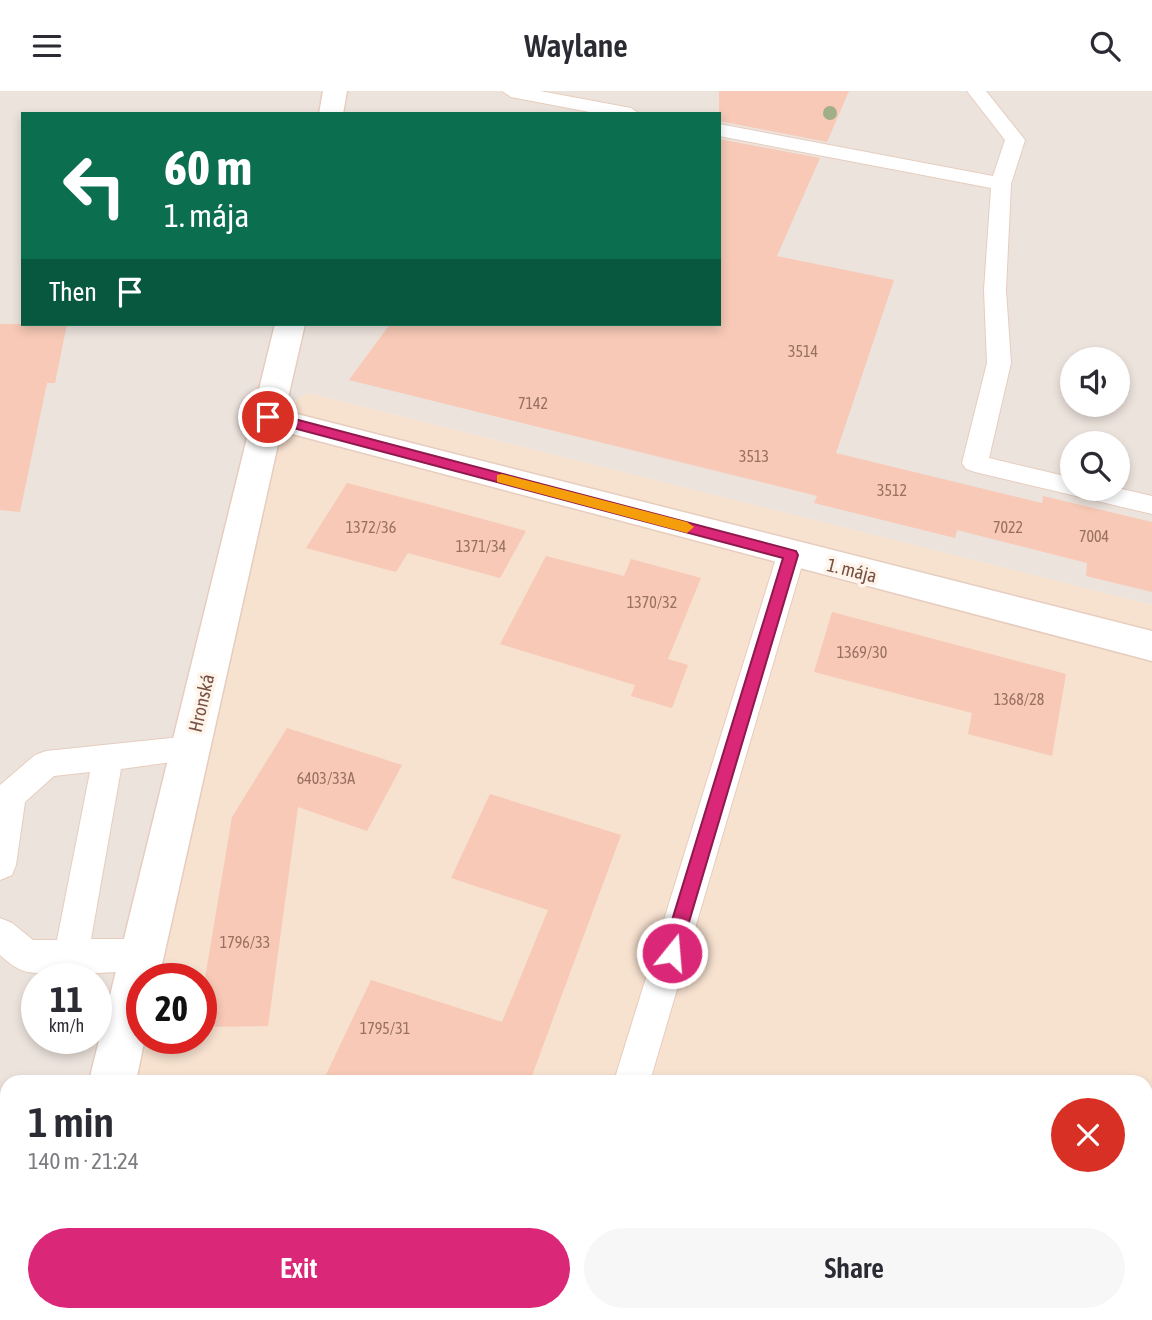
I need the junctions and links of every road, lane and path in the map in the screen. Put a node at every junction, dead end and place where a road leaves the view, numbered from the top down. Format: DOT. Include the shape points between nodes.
graph roads {
  1 [pos="335,91"];
  2 [pos="510,91"];
  3 [pos="976,91"];
  4 [pos="331,112"];
  5 [pos="620,112"];
  6 [pos="721,131"];
  7 [pos="1001,184"];
  8 [pos="289,326"];
  9 [pos="268,417"];
  10 [pos="1060,484"];
  11 [pos="1130,500"];
  12 [pos="1152,505"];
  13 [pos="791,555"];
  14 [pos="1152,646"];
  15 [pos="190,749"];
  16 [pos="108,758"];
  17 [pos="0,865"];
  18 [pos="0,933"];
  19 [pos="71,955"];
  20 [pos="142,955"];
  21 [pos="112,1075"];
  22 [pos="634,1075"];
  1 -- 4 [label="street"];
  2 -- 5 [label="lane"];
  3 -- 7 [label="lane" via="1015,140"];
  6 -- 7 [label="lane"];
  7 -- 10 [label="lane" via="995,290 999,363 975,463"];
  8 -- 9 [label="street, Hronská"];
  9 -- 13 [label="street, 1. mája"];
  9 -- 15 [label="street, Hronská"];
  11 -- 12 [label="lane"];
  13 -- 14 [label="street, 1. mája"];
  13 -- 22 [label="lane"];
  15 -- 16 [label="lane"];
  15 -- 20 [label="street, Hronská"];
  16 -- 17 [label="lane" via="46,764 10,796"];
  16 -- 19 [label="lane"];
  18 -- 19 [label="lane" via="27,955"];
  19 -- 20 [label="lane"];
  20 -- 21 [label="street, Hronská"];
}
